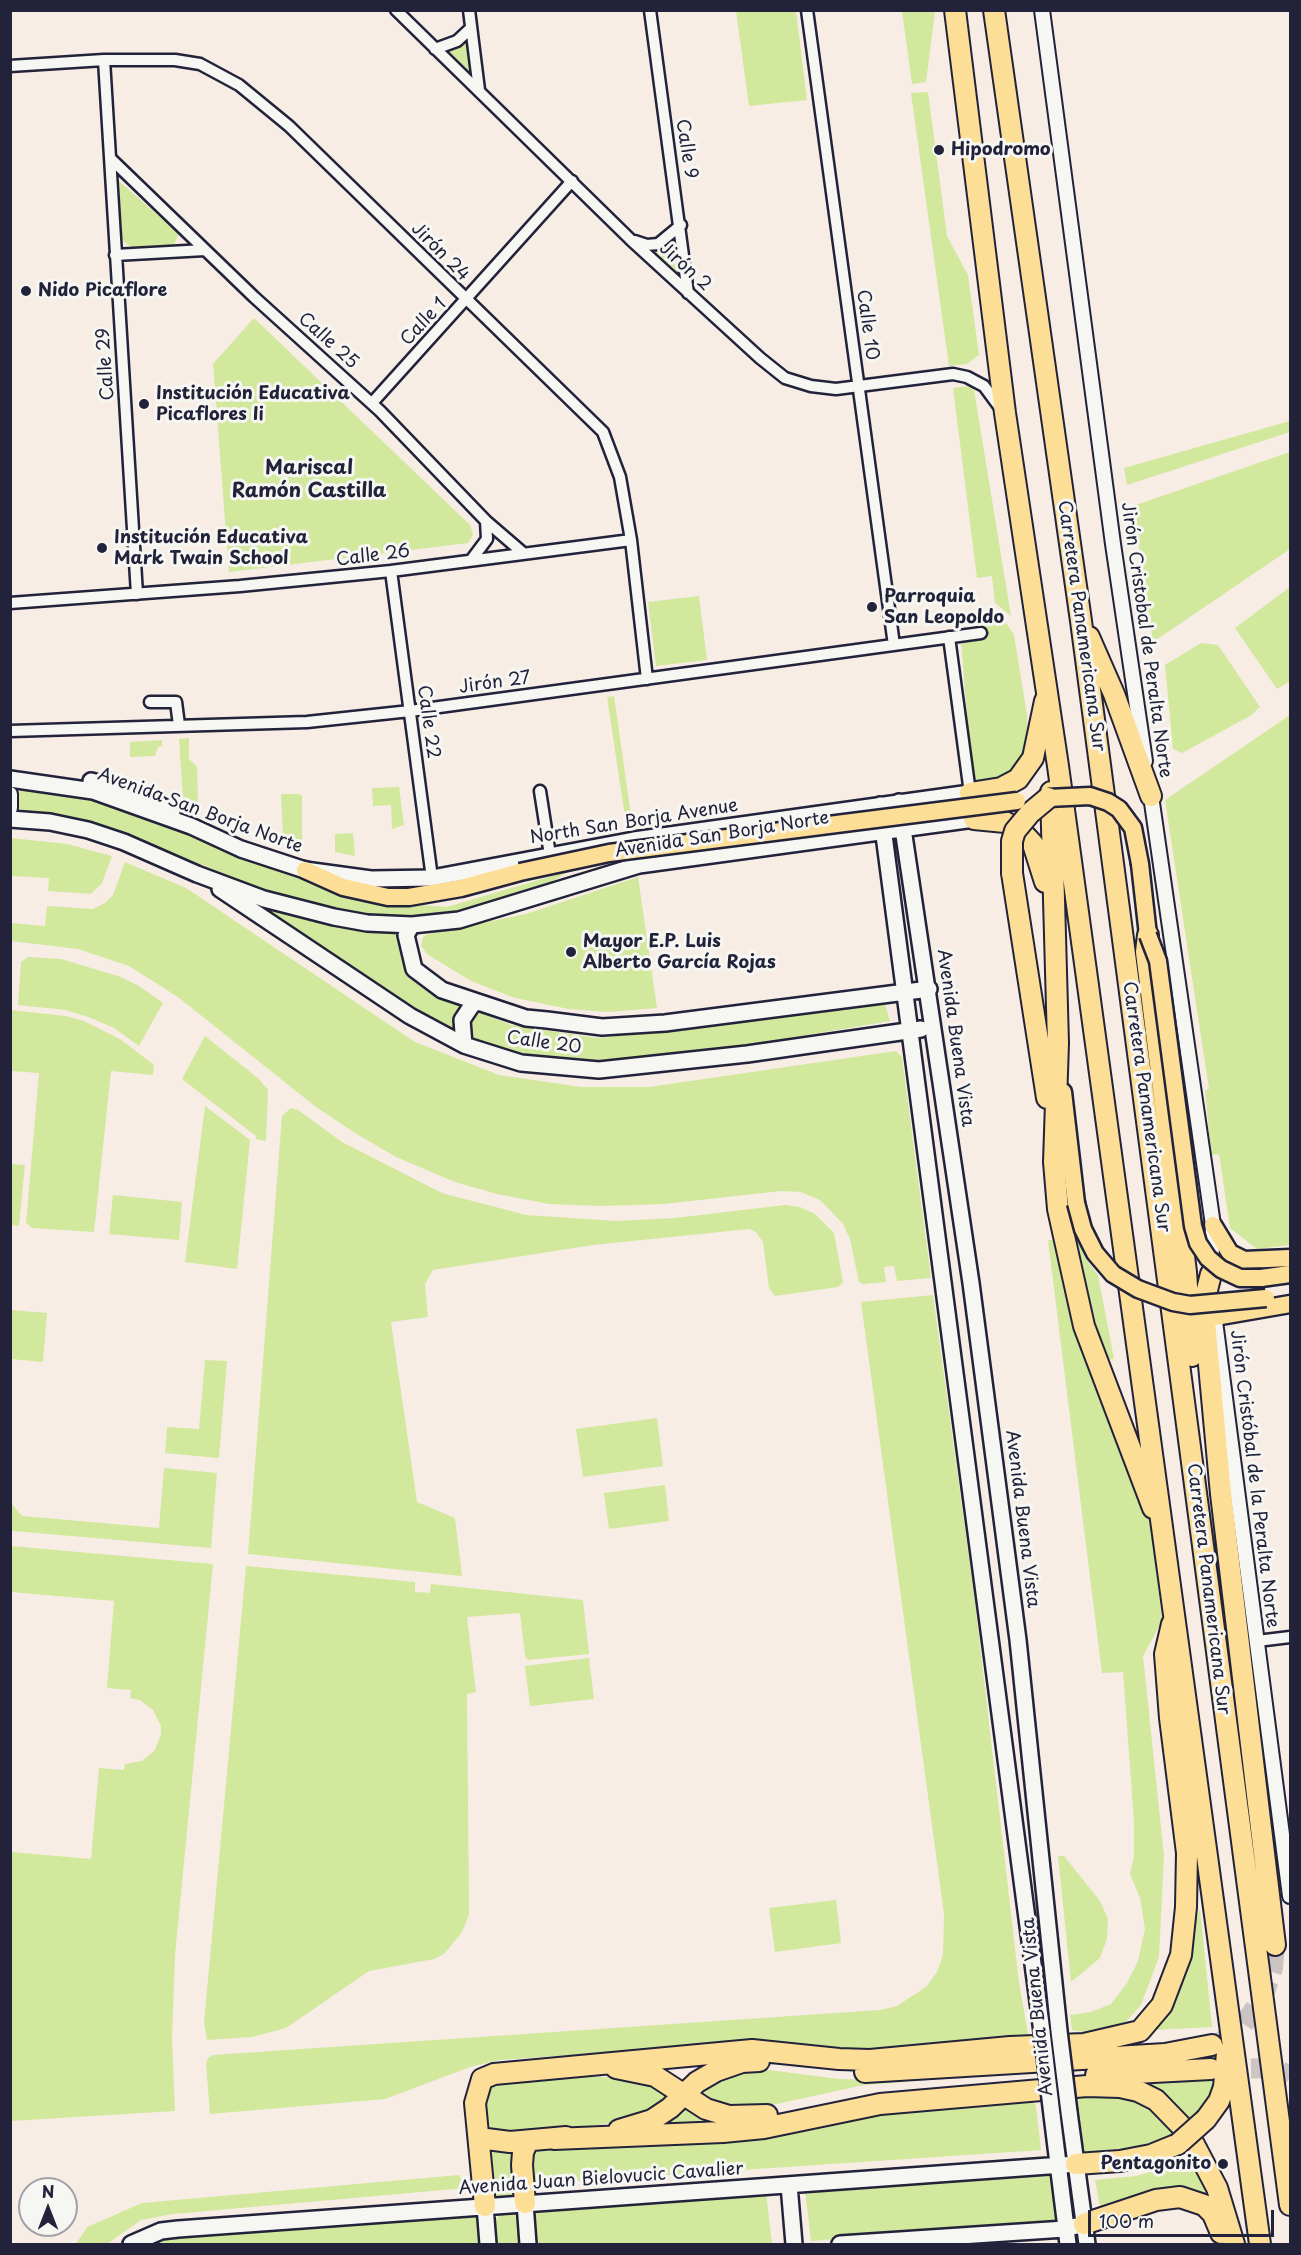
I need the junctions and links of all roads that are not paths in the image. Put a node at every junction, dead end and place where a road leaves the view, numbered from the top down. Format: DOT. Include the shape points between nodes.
graph roads {
  1 [pos="396,10"];
  2 [pos="469,10"];
  3 [pos="650,10"];
  4 [pos="807,10"];
  5 [pos="994,10"];
  6 [pos="1042,10"];
  7 [pos="955,14"];
  8 [pos="471,28"];
  9 [pos="435,49"];
  10 [pos="105,60"];
  11 [pos="10,66"];
  12 [pos="479,90"];
  13 [pos="110,158"];
  14 [pos="572,181"];
  15 [pos="681,225"];
  16 [pos="631,240"];
  17 [pos="205,250"];
  18 [pos="115,255"];
  19 [pos="688,293"];
  20 [pos="466,301"];
  21 [pos="859,386"];
  22 [pos="372,404"];
  23 [pos="1005,413"];
  24 [pos="486,521"];
  25 [pos="631,540"];
  26 [pos="522,552"];
  27 [pos="472,559"];
  28 [pos="391,571"];
  29 [pos="137,594"];
  30 [pos="10,603"];
  31 [pos="1081,621"];
  32 [pos="981,633"];
  33 [pos="949,637"];
  34 [pos="894,645"];
  35 [pos="647,679"];
  36 [pos="1046,694"];
  37 [pos="150,702"];
  38 [pos="410,711"];
  39 [pos="179,725"];
  40 [pos="10,731"];
  41 [pos="1058,766"];
  42 [pos="10,771"];
  43 [pos="10,780"];
  44 [pos="540,790"];
  45 [pos="970,793"];
  46 [pos="10,794"];
  47 [pos="1151,796"];
  48 [pos="1048,798"];
  49 [pos="899,802"];
  50 [pos="880,804"];
  51 [pos="10,808"];
  52 [pos="10,819"];
  53 [pos="974,819"];
  54 [pos="191,826"];
  55 [pos="903,827"];
  56 [pos="884,830"];
  57 [pos="550,855"];
  58 [pos="305,870"];
  59 [pos="198,874"];
  60 [pos="432,878"];
  61 [pos="1053,920"];
  62 [pos="412,925"];
  63 [pos="1148,935"];
  64 [pos="929,989"];
  65 [pos="905,993"];
  66 [pos="478,1002"];
  67 [pos="934,1027"];
  68 [pos="911,1030"];
  69 [pos="1058,1043"];
  70 [pos="464,1045"];
  71 [pos="1054,1145"];
  72 [pos="1213,1224"];
  73 [pos="1290,1258"];
  74 [pos="1210,1274"];
  75 [pos="1290,1274"];
  76 [pos="1290,1294"];
  77 [pos="1290,1304"];
  78 [pos="1215,1317"];
  79 [pos="1185,1397"];
  80 [pos="1164,1534"];
  81 [pos="1175,1610"];
  82 [pos="1290,1637"];
  83 [pos="1257,1641"];
  84 [pos="1027,1719"];
  85 [pos="1001,1721"];
  86 [pos="1290,1896"];
  87 [pos="1275,1945"];
  88 [pos="1221,1955"];
  89 [pos="1212,2045"];
  90 [pos="536,2068"];
  91 [pos="1211,2069"];
  92 [pos="683,2095"];
  93 [pos="479,2138"];
  94 [pos="555,2139"];
  95 [pos="528,2141"];
  96 [pos="1067,2164"];
  97 [pos="789,2185"];
  98 [pos="525,2203"];
  99 [pos="1290,2205"];
  100 [pos="485,2206"];
  101 [pos="1072,2233"];
  102 [pos="131,2244"];
  103 [pos="488,2244"];
  104 [pos="528,2244"];
  105 [pos="794,2244"];
  106 [pos="840,2244"];
  107 [pos="1087,2244"];
  108 [pos="1224,2244"];
  109 [pos="1234,2244"];
  110 [pos="1260,2244"];
  1 -- 9 [label="street, Jirón 2"];
  2 -- 8 [label="street"];
  3 -- 15 [label="street, Calle 9"];
  4 -- 21 [label="street, Calle 10"];
  5 -- 31 [label="highway, Carretera Panamericana Sur"];
  6 -- 47 [label="street, Jirón Cristobal de Peralta Norte" via="1113,544"];
  7 -- 23 [label="highway"];
  8 -- 9 [label="street" via="457,41"];
  8 -- 12 [label="street"];
  9 -- 12 [label="street, Jirón 2"];
  10 -- 11 [label="street, Jirón 24"];
  10 -- 13 [label="street, Calle 29"];
  10 -- 20 [label="street, Jirón 24" via="200,63 239,85 289,126"];
  12 -- 14 [label="street, Jirón 2"];
  13 -- 17 [label="street, Calle 25"];
  13 -- 18 [label="street, Calle 29"];
  14 -- 16 [label="street, Jirón 2"];
  14 -- 20 [label="street, Calle 1"];
  15 -- 16 [label="street" via="658,244"];
  15 -- 19 [label="street, Calle 9"];
  16 -- 19 [label="street, Jirón 2"];
  17 -- 18 [label="street"];
  17 -- 22 [label="street, Calle 25"];
  18 -- 29 [label="street, Calle 29"];
  19 -- 21 [label="street, Jirón 2" via="785,378 836,389"];
  20 -- 22 [label="street, Calle 1"];
  20 -- 25 [label="street, Jirón 24" via="603,432 620,477"];
  21 -- 23 [label="street, Jirón 2" via="953,374 984,386"];
  21 -- 34 [label="street, Calle 10"];
  22 -- 24 [label="street, Calle 25"];
  23 -- 36 [label="highway, Carretera Panamericana Sur"];
  24 -- 26 [label="street, Calle 25"];
  24 -- 27 [label="street" via="487,539"];
  25 -- 26 [label="street, Calle 26"];
  25 -- 35 [label="street, Jirón 24"];
  26 -- 27 [label="street, Calle 26"];
  27 -- 28 [label="street, Calle 26"];
  28 -- 29 [label="street, Calle 26"];
  28 -- 38 [label="street, Calle 22"];
  29 -- 30 [label="street, Calle 26"];
  31 -- 47 [label="highway" via="1114,694"];
  31 -- 79 [label="highway, Carretera Panamericana Sur"];
  32 -- 33 [label="street, Jirón 27"];
  33 -- 34 [label="street, Jirón 27"];
  33 -- 45 [label="street"];
  34 -- 35 [label="street, Jirón 27"];
  35 -- 38 [label="street, Jirón 27"];
  36 -- 41 [label="highway, Carretera Panamericana Sur"];
  36 -- 45 [label="highway" via="1033,758 1023,773 1001,788"];
  37 -- 39 [label="street" via="176,702"];
  38 -- 39 [label="street, Jirón 27" via="307,722"];
  38 -- 60 [label="street, Calle 22"];
  39 -- 40 [label="street, Jirón 27"];
  41 -- 61 [label="highway" via="1050,793"];
  41 -- 80 [label="highway, Carretera Panamericana Sur"];
  42 -- 54 [label="main road" via="71,777 114,787 165,807"];
  43 -- 54 [label="main road, Avenida San Borja Norte" via="93,791"];
  44 -- 57 [label="street"];
  45 -- 49 [label="main road, North San Borja Avenue"];
  46 -- 51 [label="street"];
  47 -- 72 [label="street, Jirón Cristobal de Peralta Norte"];
  48 -- 58 [label="main road, bridge" via="620,852 409,897 343,888"];
  48 -- 63 [label="main road, bridge" via="1090,796 1108,802 1128,819 1137,841"];
  48 -- 71 [label="highway, bridge" via="1015,831 1011,853"];
  49 -- 50 [label="main road, North San Borja Avenue"];
  49 -- 55 [label="main road, Avenida Buena Vista"];
  50 -- 56 [label="main road, Avenida Buena Vista"];
  50 -- 57 [label="main road, North San Borja Avenue"];
  52 -- 59 [label="main road" via="88,830"];
  53 -- 55 [label="main road, Avenida San Borja Norte"];
  53 -- 61 [label="highway" via="1005,822 1033,844 1041,862"];
  54 -- 58 [label="main road, Avenida San Borja Norte" via="241,849"];
  55 -- 56 [label="main road, Avenida San Borja Norte"];
  55 -- 64 [label="main road, Avenida Buena Vista"];
  56 -- 62 [label="main road, Avenida San Borja Norte" via="639,865 459,920"];
  56 -- 65 [label="main road, Avenida Buena Vista"];
  57 -- 60 [label="main road, North San Borja Avenue"];
  58 -- 60 [label="main road, North San Borja Avenue" via="371,879"];
  59 -- 62 [label="main road" via="264,899 334,917"];
  59 -- 70 [label="main road, Calle 20" via="386,1002"];
  61 -- 69 [label="highway"];
  62 -- 66 [label="main road, Calle 20" via="406,935 414,969 442,990"];
  63 -- 75 [label="main road, bridge" via="1158,961 1198,1243 1221,1269 1240,1278"];
  63 -- 79 [label="highway" via="1146,952 1186,1272 1192,1355"];
  64 -- 65 [label="main road, Calle 20"];
  64 -- 67 [label="main road, Avenida Buena Vista"];
  65 -- 66 [label="main road, Calle 20" via="665,1023 602,1027 526,1018"];
  65 -- 68 [label="main road, Avenida Buena Vista"];
  66 -- 70 [label="main road" via="462,1020"];
  67 -- 68 [label="main road, Calle 20"];
  67 -- 84 [label="main road, Avenida Buena Vista"];
  68 -- 70 [label="main road, Calle 20" via="599,1070 521,1063"];
  68 -- 85 [label="main road, Avenida Buena Vista"];
  69 -- 71 [label="highway"];
  69 -- 76 [label="main road, bridge" via="1076,1203 1083,1229 1113,1274 1138,1289 1190,1305"];
  71 -- 80 [label="highway" via="1058,1209 1084,1326"];
  72 -- 73 [label="main road" via="1230,1253 1244,1260"];
  72 -- 74 [label="street, Jirón Cristobal de Peralta Norte"];
  74 -- 78 [label="street, Jirón Cristóbal de la Peralta Norte"];
  74 -- 87 [label="highway" via="1205,1322 1221,1494"];
  77 -- 78 [label="main road"];
  78 -- 83 [label="street, Jirón Cristóbal de la Peralta Norte"];
  79 -- 99 [label="highway, Carretera Panamericana Sur"];
  80 -- 81 [label="highway, Carretera Panamericana Sur"];
  81 -- 88 [label="highway, Carretera Panamericana Sur"];
  81 -- 90 [label="highway" via="1165,1654 1187,1853 1186,1907 1181,1955 1161,2005 1140,2031 1084,2044 870,2060 752,2050"];
  82 -- 83 [label="street"];
  83 -- 86 [label="street, Jirón Cristóbal de la Peralta Norte"];
  84 -- 85 [label="main road"];
  84 -- 96 [label="main road, Avenida Buena Vista, bridge" via="1069,2112"];
  85 -- 96 [label="main road, Avenida Buena Vista, bridge" via="1052,2115"];
  88 -- 96 [label="highway, bridge" via="1229,2036 1224,2087 1206,2119 1178,2144 1151,2155"];
  88 -- 110 [label="highway, Carretera Panamericana Sur"];
  89 -- 92 [label="highway" via="1180,2052 899,2071 742,2062 716,2071"];
  90 -- 92 [label="highway" via="638,2071 655,2076"];
  90 -- 93 [label="highway" via="482,2079 476,2103"];
  91 -- 92 [label="highway" via="905,2089 751,2117 706,2109"];
  92 -- 94 [label="highway" via="652,2120 629,2128"];
  93 -- 95 [label="highway"];
  93 -- 100 [label="highway"];
  94 -- 95 [label="highway"];
  94 -- 109 [label="highway" via="723,2132 764,2128 880,2104 1087,2086 1129,2088 1156,2100 1188,2133 1217,2188"];
  95 -- 98 [label="highway" via="522,2165"];
  96 -- 97 [label="main road, Avenida Juan Bielovucic Cavalier"];
  96 -- 101 [label="main road, Avenida Buena Vista"];
  97 -- 98 [label="main road, Avenida Juan Bielovucic Cavalier"];
  97 -- 105 [label="main road"];
  98 -- 100 [label="main road, Avenida Juan Bielovucic Cavalier"];
  98 -- 104 [label="main road"];
  100 -- 102 [label="main road, Avenida Juan Bielovucic Cavalier" via="178,2229 161,2231"];
  100 -- 103 [label="main road"];
  101 -- 106 [label="main road"];
  101 -- 107 [label="main road, Avenida Buena Vista"];
  101 -- 108 [label="highway" via="1156,2200 1185,2198 1209,2209"];
}
